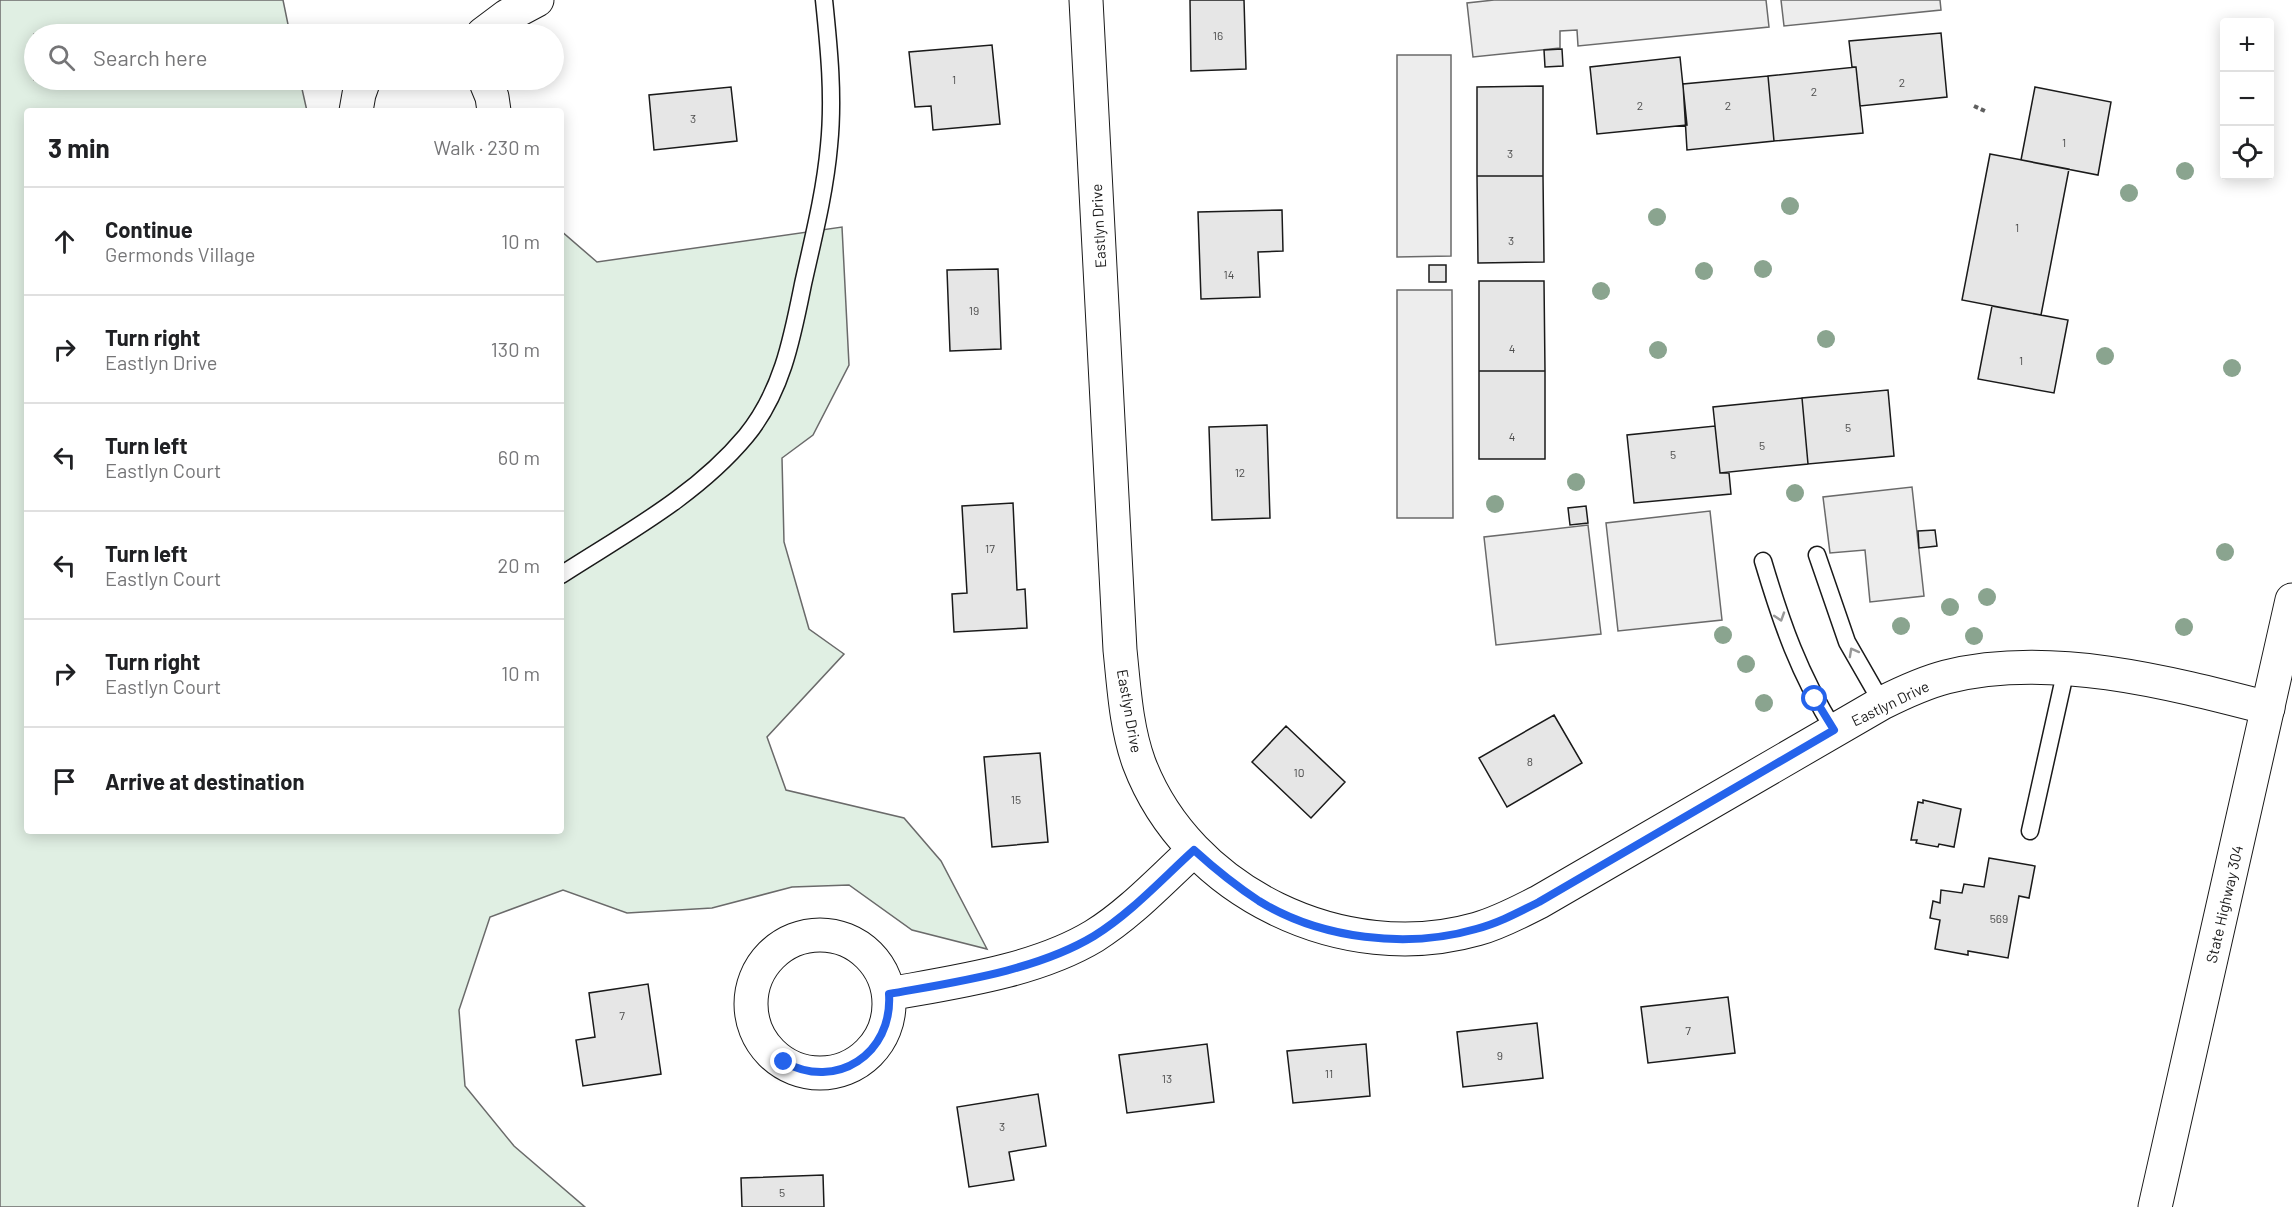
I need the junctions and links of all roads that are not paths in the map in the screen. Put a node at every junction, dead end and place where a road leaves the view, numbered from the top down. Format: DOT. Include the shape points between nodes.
graph roads {
  1 [pos="537,0"];
  2 [pos="824,0"];
  3 [pos="1086,0"];
  4 [pos="496,24"];
  5 [pos="359,90"];
  6 [pos="489,90"];
  7 [pos="356,108"];
  8 [pos="494,108"];
  9 [pos="1817,555"];
  10 [pos="1763,561"];
  11 [pos="564,573"];
  12 [pos="2292,600"];
  13 [pos="2066,669"];
  14 [pos="1882,703"];
  15 [pos="2268,708"];
  16 [pos="1834,730"];
  17 [pos="2030,831"];
  18 [pos="1194,850"];
  19 [pos="889,994"];
  20 [pos="2155,1207"];
  1 -- 4 [label="street"];
  2 -- 11 [label="lane" via="830,65 829,146 792,337 775,391 745,437 702,479 639,527"];
  3 -- 18 [label="street, Eastlyn Drive" via="1126,703 1132,741 1151,789"];
  5 -- 7 [label="street"];
  6 -- 8 [label="street"];
  14 -- 9 [label="lane, one-way" via="1847,642"];
  10 -- 16 [label="lane, one-way" via="1798,664"];
  12 -- 15 [label="street, State Highway 304"];
  13 -- 14 [label="street, Eastlyn Drive" via="1983,670 1954,675 1912,688"];
  13 -- 15 [label="street, Eastlyn Drive" via="2154,682"];
  13 -- 17 [label="lane"];
  14 -- 16 [label="street, Eastlyn Drive"];
  15 -- 20 [label="street, State Highway 304"];
  16 -- 18 [label="street, Eastlyn Drive" via="1539,902 1508,918 1446,936 1389,938 1320,927 1261,902"];
  18 -- 19 [label="street" via="1118,918 1072,948 1000,972"];
  19 -- 19 [label="street" via="880,969 866,952 840,938 818,935 796,939 769,958 754,985 751,1006 760,1038 775,1056 802,1070 830,1072 859,1061 876,1045 887,1023"];
}
